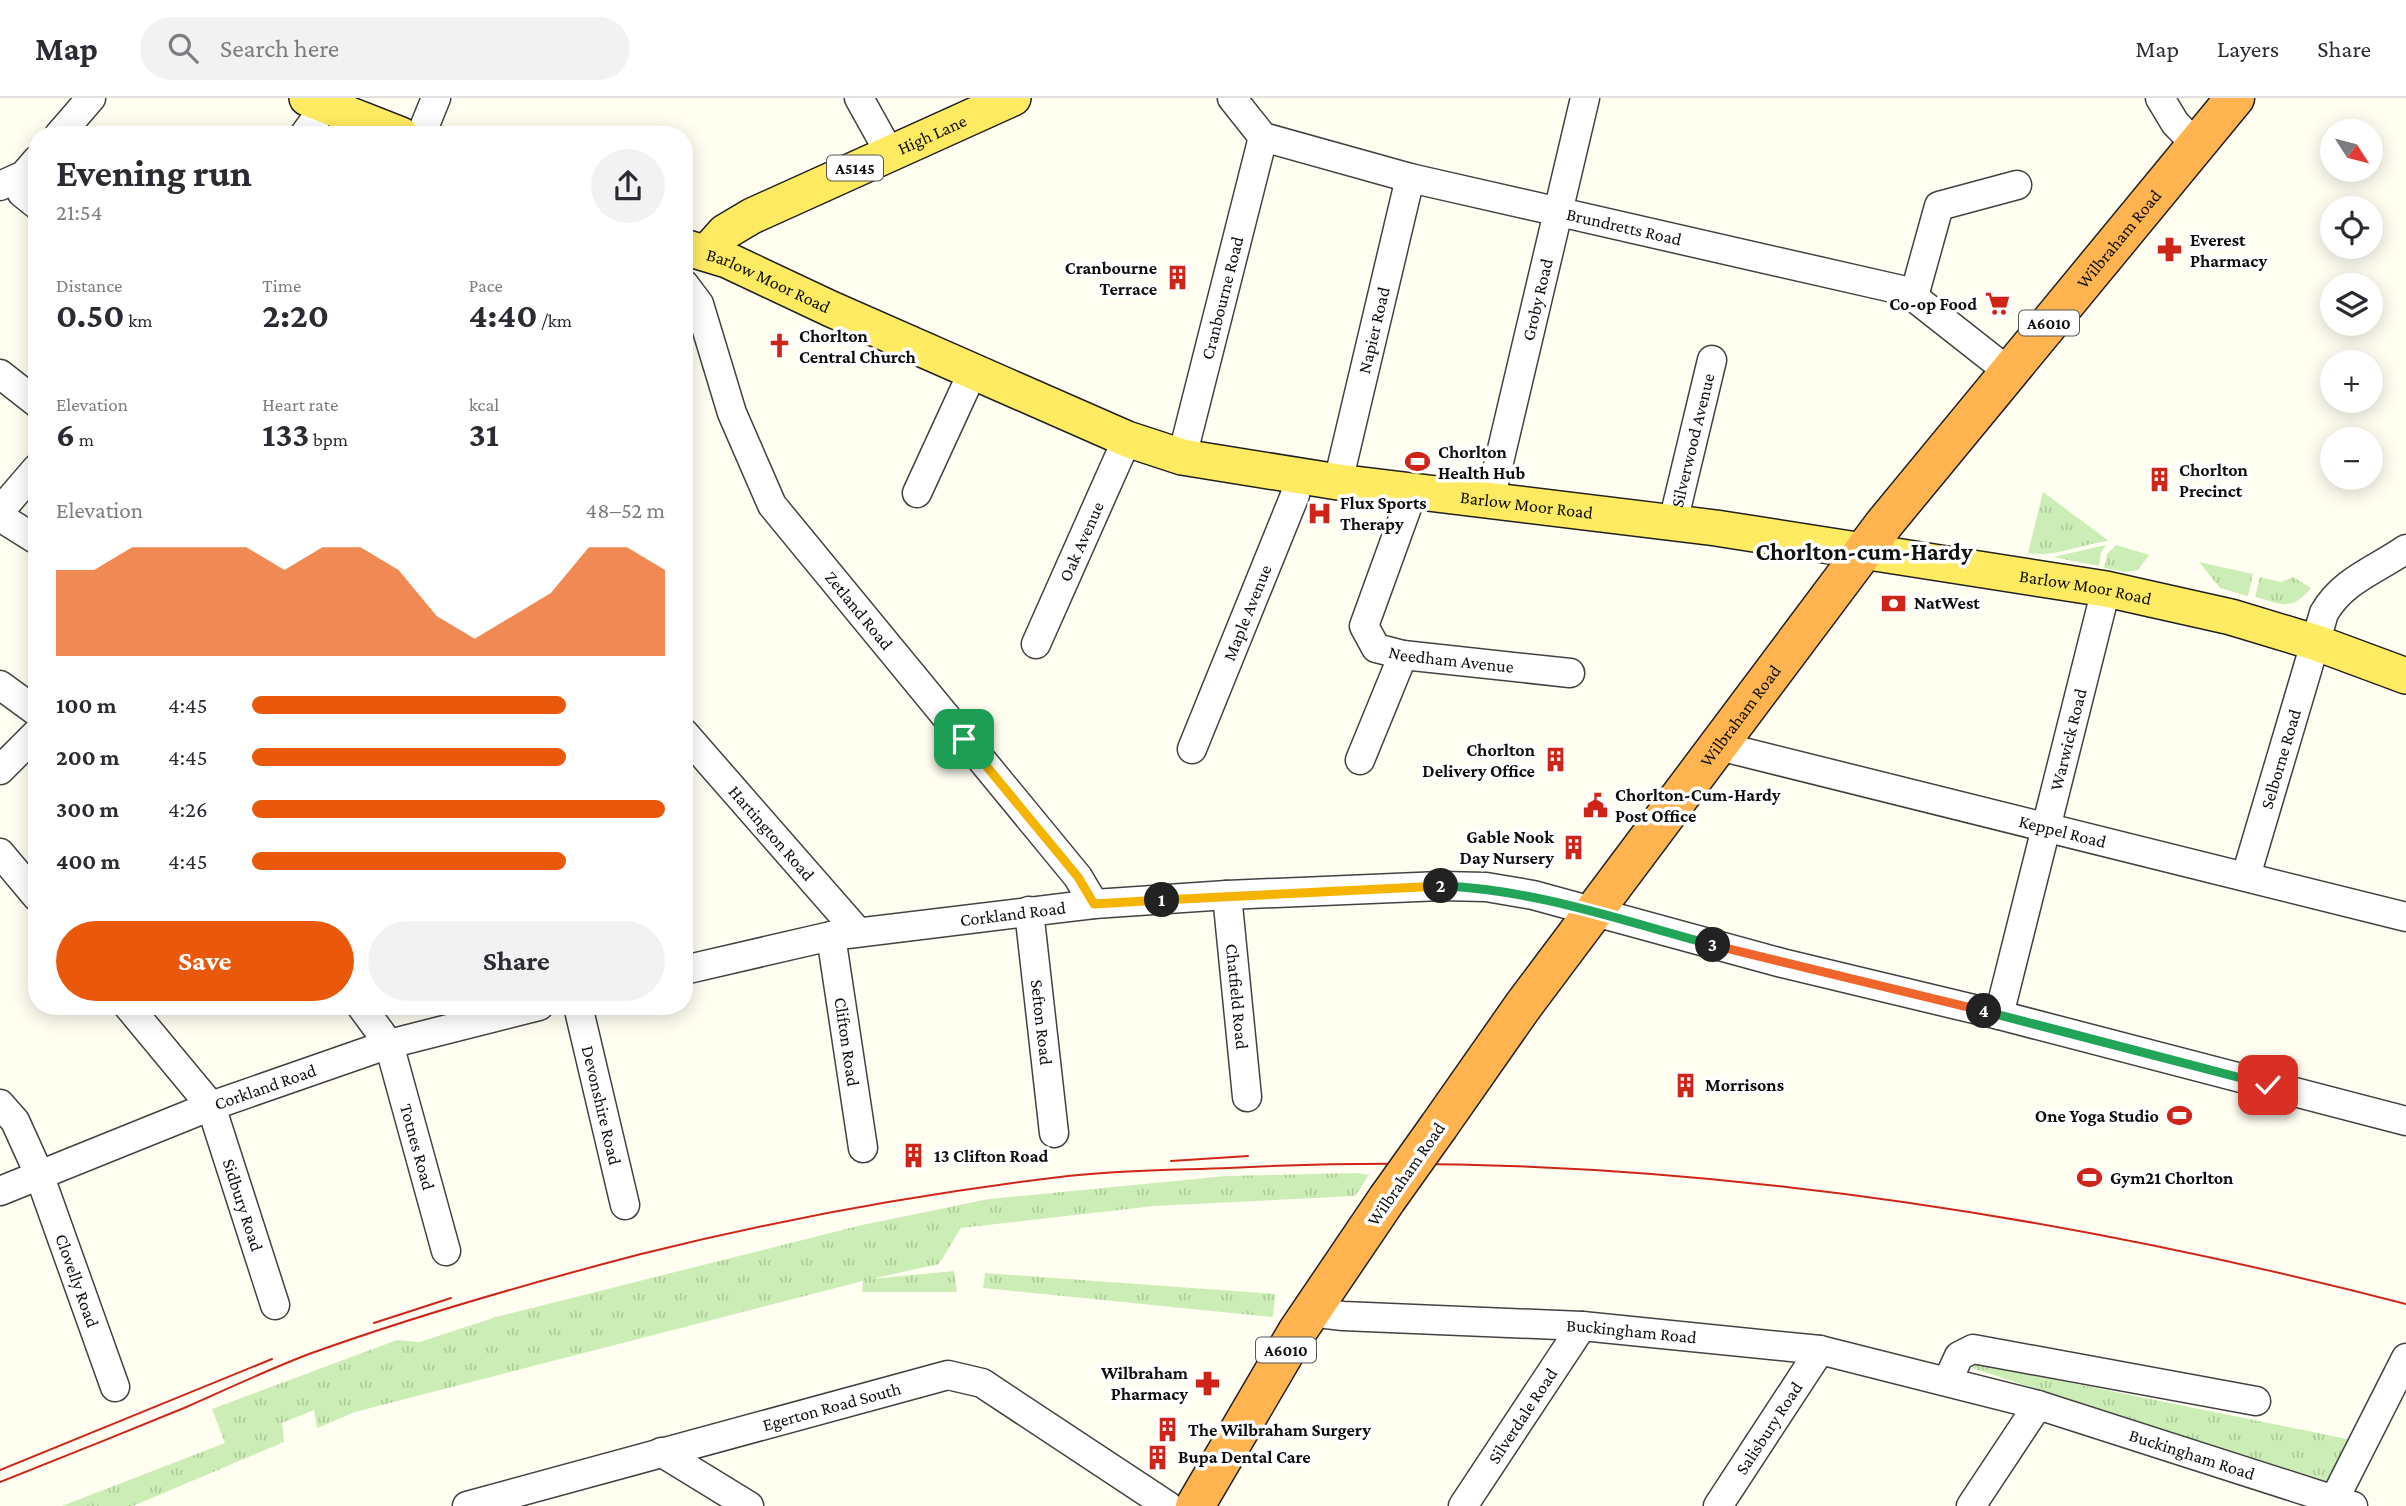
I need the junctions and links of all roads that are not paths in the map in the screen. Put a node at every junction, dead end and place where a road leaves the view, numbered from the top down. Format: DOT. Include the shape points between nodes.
graph roads {
  1 [pos="91,98"];
  2 [pos="436,98"];
  3 [pos="859,98"];
  4 [pos="1013,98"];
  5 [pos="1231,98"];
  6 [pos="1585,98"];
  7 [pos="2160,98"];
  8 [pos="2235,98"];
  9 [pos="316,102"];
  10 [pos="67,126"];
  11 [pos="307,126"];
  12 [pos="378,126"];
  13 [pos="425,126"];
  14 [pos="1263,138"];
  15 [pos="2196,145"];
  16 [pos="889,152"];
  17 [pos="28,170"];
  18 [pos="1410,178"];
  19 [pos="2017,185"];
  20 [pos="20,195"];
  21 [pos="1556,212"];
  22 [pos="696,250"];
  23 [pos="693,296"];
  24 [pos="1914,296"];
  25 [pos="1712,360"];
  26 [pos="974,369"];
  27 [pos="2009,372"];
  28 [pos="0,374"];
  29 [pos="28,396"];
  30 [pos="1127,439"];
  31 [pos="1182,457"];
  32 [pos="1298,476"];
  33 [pos="28,478"];
  34 [pos="1338,482"];
  35 [pos="1413,491"];
  36 [pos="917,493"];
  37 [pos="1490,500"];
  38 [pos="0,511"];
  39 [pos="0,517"];
  40 [pos="1673,522"];
  41 [pos="28,534"];
  42 [pos="2406,549"];
  43 [pos="1864,550"];
  44 [pos="2106,589"];
  45 [pos="2317,643"];
  46 [pos="1036,644"];
  47 [pos="1403,655"];
  48 [pos="1570,674"];
  49 [pos="2406,676"];
  50 [pos="0,685"];
  51 [pos="28,705"];
  52 [pos="28,742"];
  53 [pos="693,744"];
  54 [pos="1718,746"];
  55 [pos="1192,749"];
  56 [pos="1360,760"];
  57 [pos="0,770"];
  58 [pos="2048,827"];
  59 [pos="0,853"];
  60 [pos="2246,876"];
  61 [pos="28,886"];
  62 [pos="1227,895"];
  63 [pos="1094,904"];
  64 [pos="1029,911"];
  65 [pos="1593,913"];
  66 [pos="2406,917"];
  67 [pos="844,934"];
  68 [pos="693,968"];
  69 [pos="135,1015"];
  70 [pos="367,1015"];
  71 [pos="503,1015"];
  72 [pos="580,1015"];
  73 [pos="1998,1015"];
  74 [pos="390,1044"];
  75 [pos="1247,1097"];
  76 [pos="0,1104"];
  77 [pos="211,1106"];
  78 [pos="2406,1121"];
  79 [pos="1054,1133"];
  80 [pos="863,1148"];
  81 [pos="39,1174"];
  82 [pos="0,1191"];
  83 [pos="625,1205"];
  84 [pos="446,1251"];
  85 [pos="275,1305"];
  86 [pos="1314,1307"];
  87 [pos="1582,1326"];
  88 [pos="1820,1350"];
  89 [pos="2403,1363"];
  90 [pos="1948,1380"];
  91 [pos="115,1387"];
  92 [pos="2256,1401"];
  93 [pos="2039,1405"];
  94 [pos="661,1452"];
  95 [pos="2339,1504"];
  96 [pos="467,1506"];
  97 [pos="749,1506"];
  98 [pos="1168,1506"];
  99 [pos="1195,1506"];
  100 [pos="1464,1506"];
  101 [pos="1718,1506"];
  102 [pos="1971,1506"];
  1 -- 10 [label="street"];
  2 -- 13 [label="street"];
  3 -- 16 [label="street"];
  4 -- 16 [label="main road, High Lane / A5145"];
  5 -- 14 [label="street"];
  6 -- 21 [label="street, Groby Road"];
  7 -- 15 [label="street"];
  8 -- 15 [label="highway, Wilbraham Road / A6010"];
  9 -- 11 [label="street"];
  9 -- 12 [label="main road"];
  14 -- 18 [label="street, Brundretts Road"];
  14 -- 31 [label="street, Cranbourne Road"];
  15 -- 27 [label="highway, Wilbraham Road / A6010"];
  16 -- 22 [label="main road, High Lane / A5145" via="752,216"];
  17 -- 20 [label="street"];
  18 -- 21 [label="street, Brundretts Road"];
  18 -- 34 [label="street, Napier Road"];
  19 -- 24 [label="street" via="1938,206"];
  21 -- 24 [label="street, Brundretts Road"];
  21 -- 37 [label="street, Groby Road"];
  22 -- 26 [label="main road, Barlow Moor Road"];
  23 -- 63 [label="street, Zetland Road" via="732,413 772,505 1078,877"];
  24 -- 27 [label="street, Brundretts Road"];
  25 -- 40 [label="street, Silverwood Avenue"];
  26 -- 30 [label="main road, Barlow Moor Road"];
  26 -- 36 [label="street"];
  27 -- 43 [label="highway, Wilbraham Road / A6010"];
  28 -- 29 [label="street"];
  30 -- 31 [label="main road, Barlow Moor Road"];
  30 -- 46 [label="street, Oak Avenue"];
  31 -- 32 [label="main road, Barlow Moor Road"];
  32 -- 34 [label="main road, Barlow Moor Road"];
  32 -- 55 [label="street, Maple Avenue" via="1295,495"];
  33 -- 38 [label="street"];
  34 -- 35 [label="main road, Barlow Moor Road"];
  35 -- 37 [label="main road, Barlow Moor Road"];
  35 -- 47 [label="street, Needham Avenue" via="1364,625 1377,648"];
  37 -- 40 [label="main road, Barlow Moor Road"];
  39 -- 41 [label="street"];
  40 -- 43 [label="main road, Barlow Moor Road"];
  42 -- 45 [label="street, Selborne Road" via="2334,595"];
  43 -- 44 [label="main road, Barlow Moor Road"];
  43 -- 54 [label="highway, Wilbraham Road / A6010"];
  44 -- 45 [label="main road, Barlow Moor Road" via="2231,617"];
  44 -- 58 [label="street, Warwick Road"];
  45 -- 49 [label="main road, Barlow Moor Road"];
  45 -- 60 [label="street, Selborne Road"];
  47 -- 48 [label="street, Needham Avenue"];
  47 -- 56 [label="street"];
  50 -- 51 [label="street"];
  52 -- 57 [label="street"];
  53 -- 67 [label="street, Hartington Road"];
  54 -- 58 [label="street, Keppel Road"];
  54 -- 65 [label="highway, Wilbraham Road / A6010"];
  58 -- 60 [label="street, Keppel Road"];
  58 -- 73 [label="street, Warwick Road"];
  59 -- 61 [label="street"];
  60 -- 66 [label="street, Keppel Road"];
  62 -- 63 [label="street, Corkland Road"];
  62 -- 65 [label="street, Corkland Road" via="1486,887"];
  62 -- 75 [label="street, Chatfield Road"];
  63 -- 64 [label="street, Corkland Road"];
  64 -- 67 [label="street, Corkland Road"];
  64 -- 79 [label="street, Sefton Road"];
  65 -- 73 [label="street, Corkland Road"];
  65 -- 86 [label="highway, Wilbraham Road / A6010, bridge"];
  67 -- 68 [label="street, Corkland Road"];
  67 -- 80 [label="street, Clifton Road"];
  69 -- 77 [label="street"];
  70 -- 74 [label="street"];
  71 -- 74 [label="street, Corkland Road"];
  72 -- 83 [label="street, Devonshire Road"];
  73 -- 78 [label="street, Corkland Road"];
  74 -- 77 [label="street, Corkland Road"];
  74 -- 84 [label="street, Totnes Road"];
  76 -- 81 [label="street, Clovelly Road" via="15,1121"];
  77 -- 81 [label="street, Corkland Road"];
  77 -- 85 [label="street, Sidbury Road"];
  81 -- 82 [label="street, Corkland Road"];
  81 -- 91 [label="street, Clovelly Road"];
  86 -- 87 [label="street, Buckingham Road" via="1343,1316"];
  86 -- 99 [label="highway, Wilbraham Road / A6010"];
  87 -- 88 [label="street, Buckingham Road"];
  87 -- 100 [label="street, Silverdale Road"];
  88 -- 90 [label="street, Buckingham Road"];
  88 -- 101 [label="street, Salisbury Road"];
  89 -- 95 [label="street"];
  90 -- 92 [label="street" via="1959,1356 1973,1349"];
  90 -- 93 [label="street, Buckingham Road"];
  93 -- 95 [label="street, Buckingham Road"];
  93 -- 102 [label="street"];
  94 -- 96 [label="street, Egerton Road South"];
  94 -- 97 [label="street"];
  94 -- 98 [label="street, Egerton Road South" via="948,1375 982,1383"];
}
